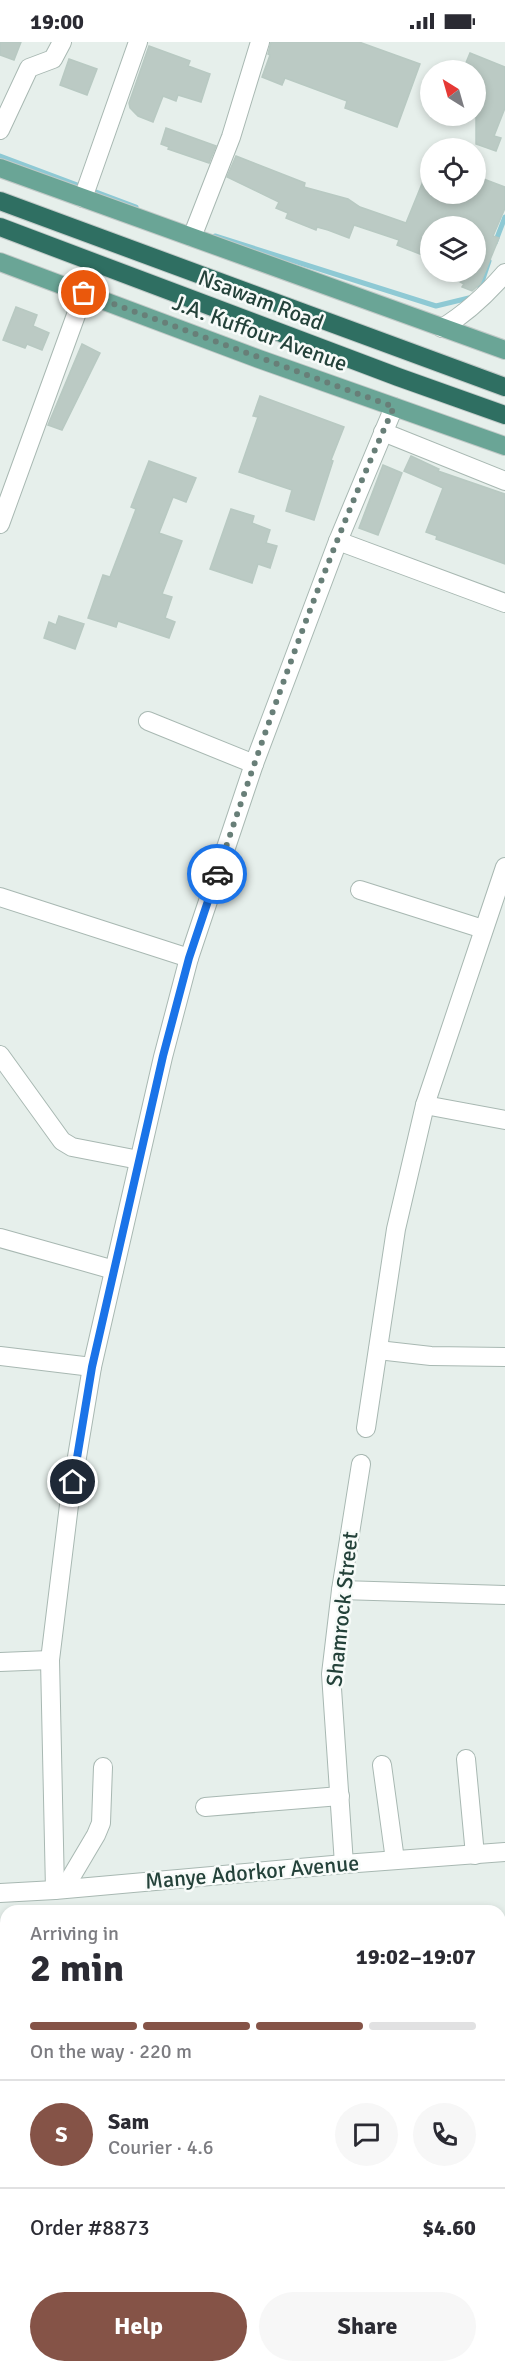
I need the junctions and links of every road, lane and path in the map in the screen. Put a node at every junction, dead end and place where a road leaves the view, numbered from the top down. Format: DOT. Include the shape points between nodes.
graph roads {
  1 [pos="62,42"];
  2 [pos="138,42"];
  3 [pos="260,42"];
  4 [pos="0,130"];
  5 [pos="0,168"];
  6 [pos="83,198"];
  7 [pos="0,201"];
  8 [pos="0,228"];
  9 [pos="192,237"];
  10 [pos="0,262"];
  11 [pos="505,273"];
  12 [pos="84,293"];
  13 [pos="442,328"];
  14 [pos="505,350"];
  15 [pos="505,387"];
  16 [pos="394,407"];
  17 [pos="505,415"];
  18 [pos="383,432"];
  19 [pos="505,446"];
  20 [pos="505,481"];
  21 [pos="3,505"];
  22 [pos="0,524"];
  23 [pos="338,541"];
  24 [pos="505,603"];
  25 [pos="148,721"];
  26 [pos="254,764"];
  27 [pos="505,867"];
  28 [pos="360,890"];
  29 [pos="0,897"];
  30 [pos="483,929"];
  31 [pos="189,958"];
  32 [pos="0,1055"];
  33 [pos="425,1105"];
  34 [pos="505,1120"];
  35 [pos="139,1160"];
  36 [pos="0,1238"];
  37 [pos="114,1270"];
  38 [pos="378,1350"];
  39 [pos="0,1356"];
  40 [pos="505,1357"];
  41 [pos="92,1367"];
  42 [pos="366,1428"];
  43 [pos="361,1464"];
  44 [pos="341,1590"];
  45 [pos="505,1595"];
  46 [pos="50,1660"];
  47 [pos="0,1662"];
  48 [pos="466,1759"];
  49 [pos="382,1766"];
  50 [pos="103,1767"];
  51 [pos="339,1796"];
  52 [pos="205,1807"];
  53 [pos="505,1852"];
  54 [pos="475,1855"];
  55 [pos="395,1860"];
  56 [pos="344,1864"];
  57 [pos="59,1890"];
  58 [pos="0,1893"];
  1 -- 4 [label="street" via="53,59 29,68"];
  2 -- 6 [label="street"];
  3 -- 9 [label="street" via="231,137"];
  5 -- 6 [label="main road"];
  6 -- 9 [label="main road"];
  7 -- 15 [label="highway, Nsawam Road"];
  8 -- 17 [label="highway, Nsawam Road"];
  9 -- 13 [label="main road"];
  10 -- 12 [label="main road, J.A. Kuffour Avenue"];
  11 -- 13 [label="street" via="478,303"];
  12 -- 16 [label="main road, J.A. Kuffour Avenue"];
  12 -- 21 [label="street"];
  13 -- 14 [label="main road"];
  16 -- 18 [label="street"];
  16 -- 19 [label="main road, J.A. Kuffour Avenue"];
  18 -- 20 [label="street"];
  18 -- 23 [label="street"];
  21 -- 22 [label="street"];
  23 -- 24 [label="street"];
  23 -- 26 [label="street"];
  25 -- 26 [label="street"];
  26 -- 31 [label="street"];
  27 -- 30 [label="street"];
  28 -- 30 [label="street"];
  29 -- 31 [label="street"];
  30 -- 33 [label="street"];
  31 -- 35 [label="street"];
  32 -- 35 [label="street" via="62,1141 72,1147"];
  33 -- 34 [label="street"];
  33 -- 38 [label="street" via="396,1229"];
  35 -- 37 [label="street"];
  36 -- 37 [label="street"];
  37 -- 41 [label="street"];
  38 -- 40 [label="street" via="431,1356"];
  38 -- 42 [label="street"];
  39 -- 41 [label="street"];
  41 -- 46 [label="street" via="69,1505"];
  43 -- 44 [label="street, Shamrock Street"];
  44 -- 45 [label="street"];
  44 -- 51 [label="street, Shamrock Street" via="331,1674"];
  46 -- 47 [label="street"];
  46 -- 57 [label="street"];
  48 -- 54 [label="street"];
  49 -- 55 [label="street"];
  50 -- 57 [label="street" via="96,1835"];
  51 -- 52 [label="street"];
  51 -- 56 [label="street, Shamrock Street"];
  53 -- 54 [label="street, Manye Adorkor Avenue"];
  54 -- 55 [label="street, Manye Adorkor Avenue"];
  55 -- 56 [label="street, Manye Adorkor Avenue"];
  56 -- 57 [label="street, Manye Adorkor Avenue"];
  57 -- 58 [label="street, Manye Adorkor Avenue"];
}
